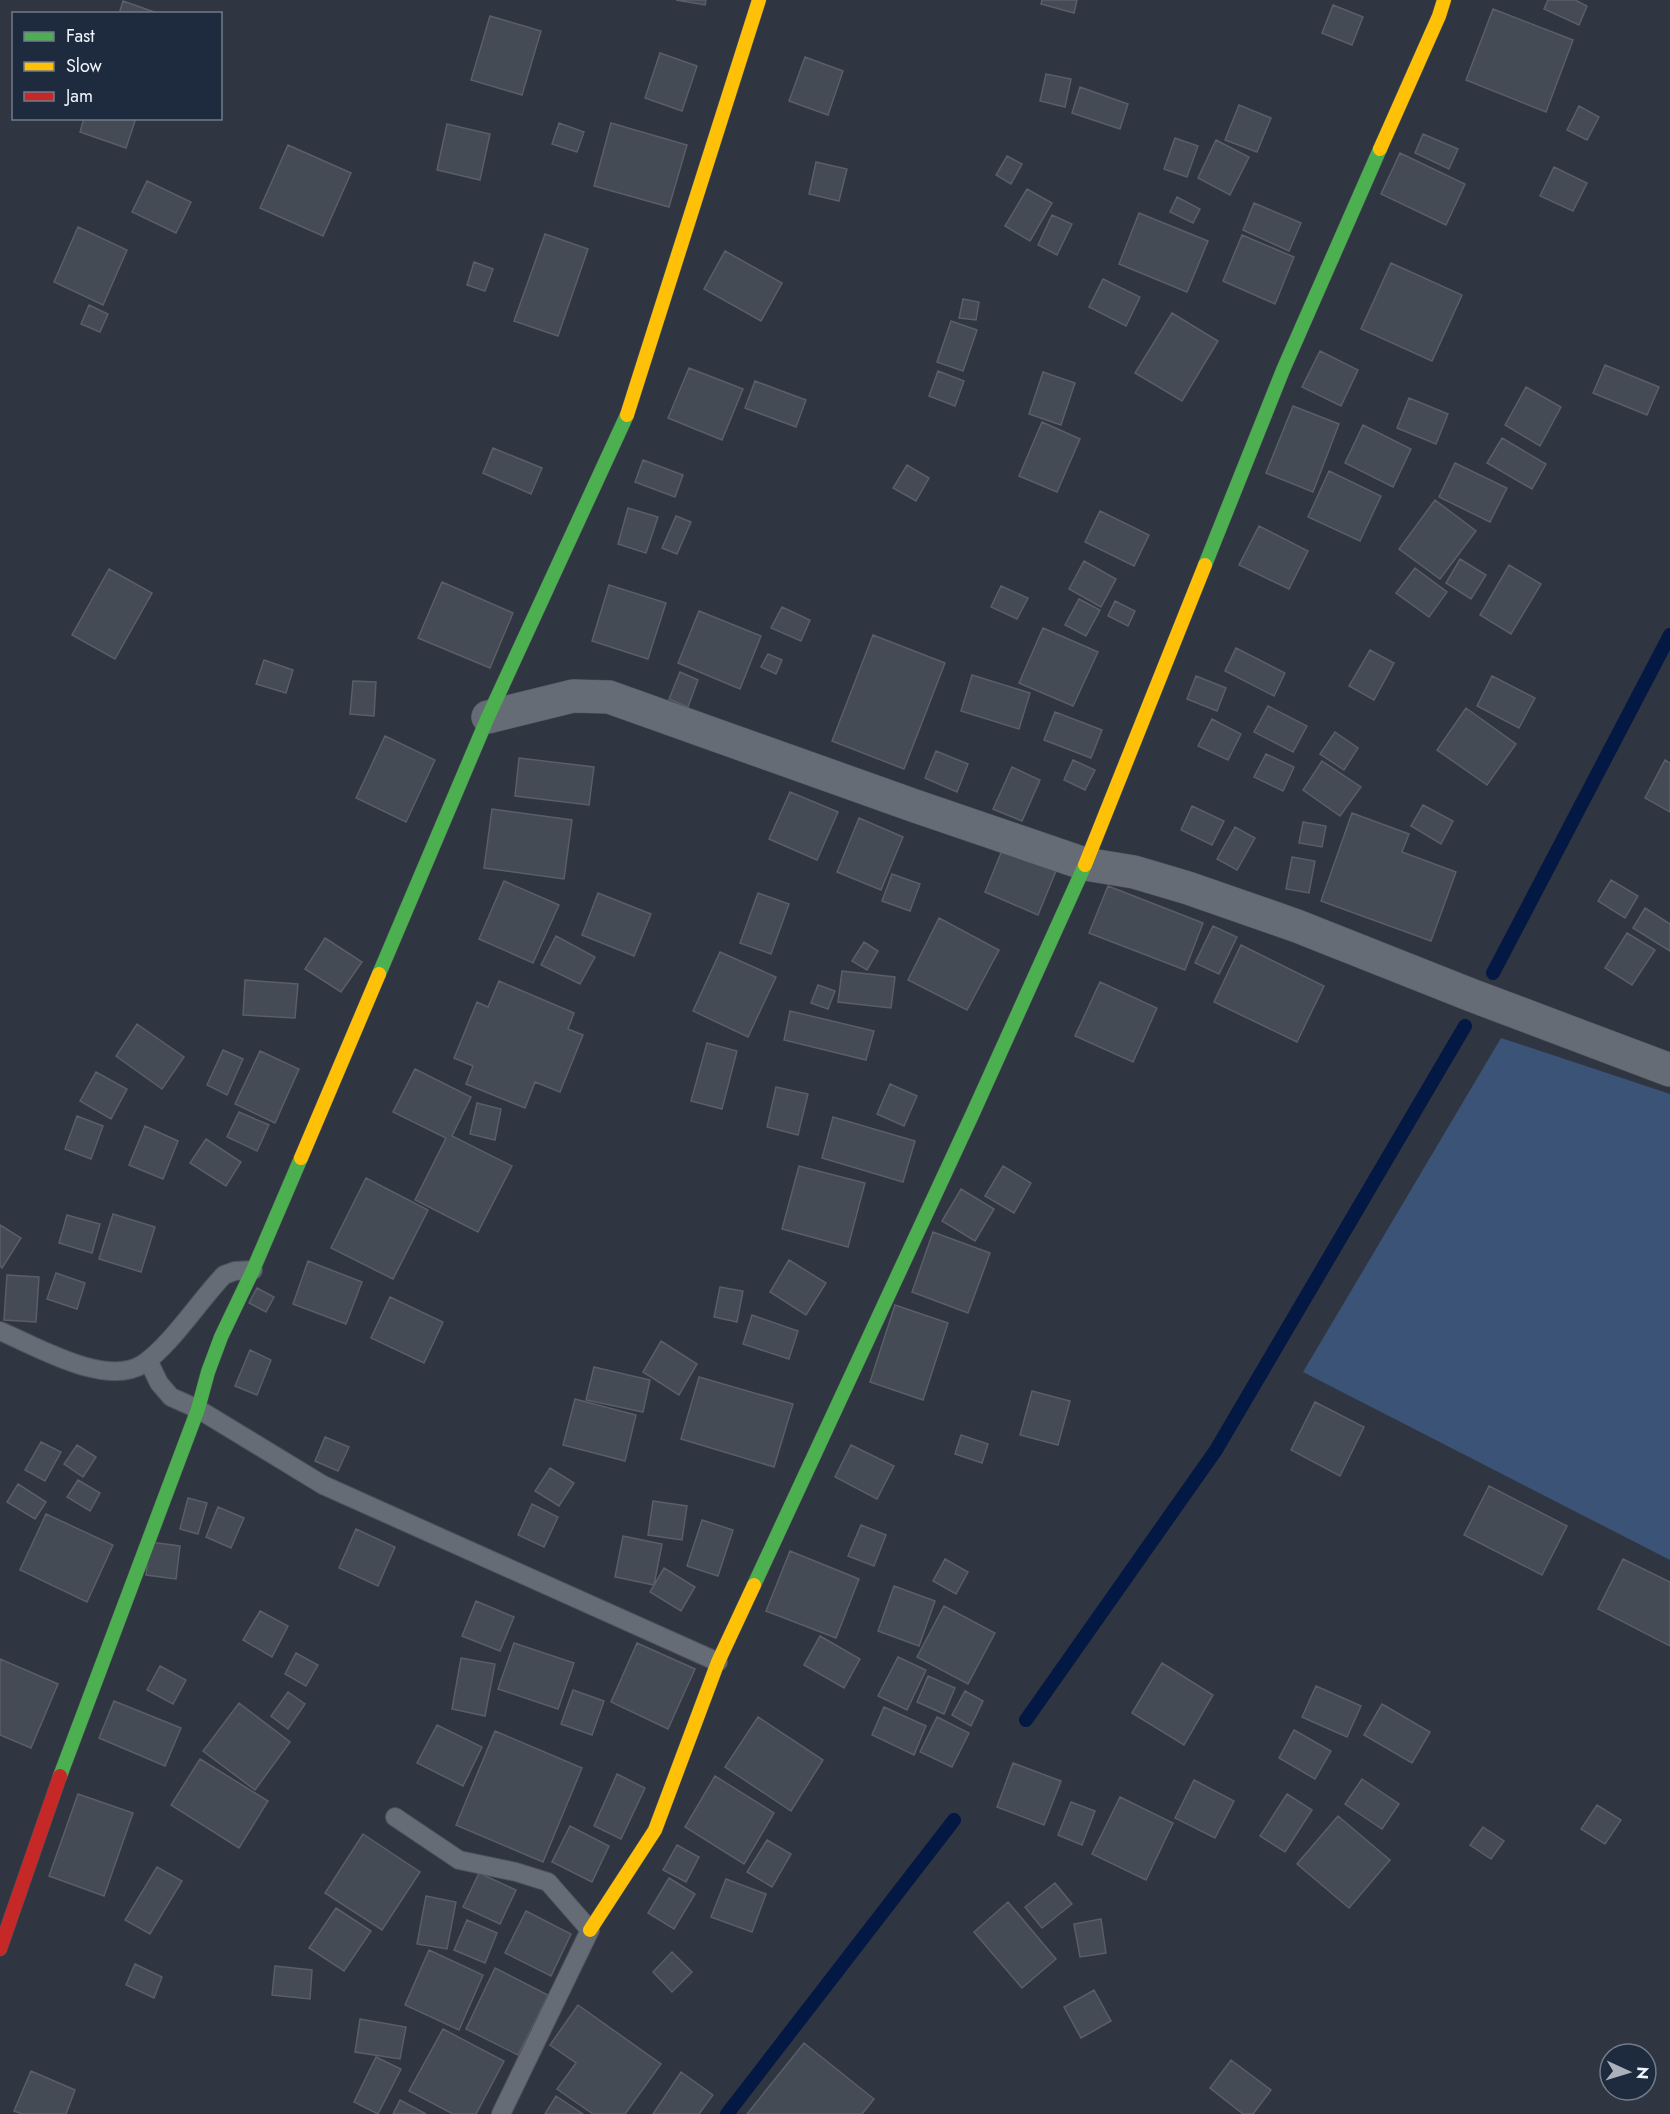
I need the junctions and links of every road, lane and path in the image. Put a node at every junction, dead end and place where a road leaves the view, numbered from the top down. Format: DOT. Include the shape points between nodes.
graph roads {
  1 [pos="759,0"];
  2 [pos="1444,0"];
  3 [pos="489,717"];
  4 [pos="1085,864"];
  5 [pos="1670,1070"];
  6 [pos="253,1270"];
  7 [pos="0,1331"];
  8 [pos="148,1360"];
  9 [pos="198,1408"];
  10 [pos="718,1662"];
  11 [pos="395,1816"];
  12 [pos="590,1930"];
  13 [pos="0,1949"];
  14 [pos="501,2114"];
  1 -- 3 [label="street" via="627,414"];
  2 -- 4 [label="street" via="1283,370"];
  3 -- 4 [label="street" via="573,696 609,697"];
  3 -- 6 [label="street"];
  4 -- 5 [label="street" via="1134,872 1286,922"];
  4 -- 10 [label="street"];
  6 -- 8 [label="lane" via="235,1270 224,1275"];
  6 -- 9 [label="street" via="224,1328"];
  7 -- 8 [label="lane" via="100,1370 132,1369"];
  8 -- 9 [label="lane" via="171,1397"];
  9 -- 10 [label="lane" via="323,1485"];
  9 -- 13 [label="street"];
  10 -- 12 [label="street" via="655,1830"];
  11 -- 12 [label="lane" via="459,1860 548,1882"];
  12 -- 14 [label="lane"];
}
